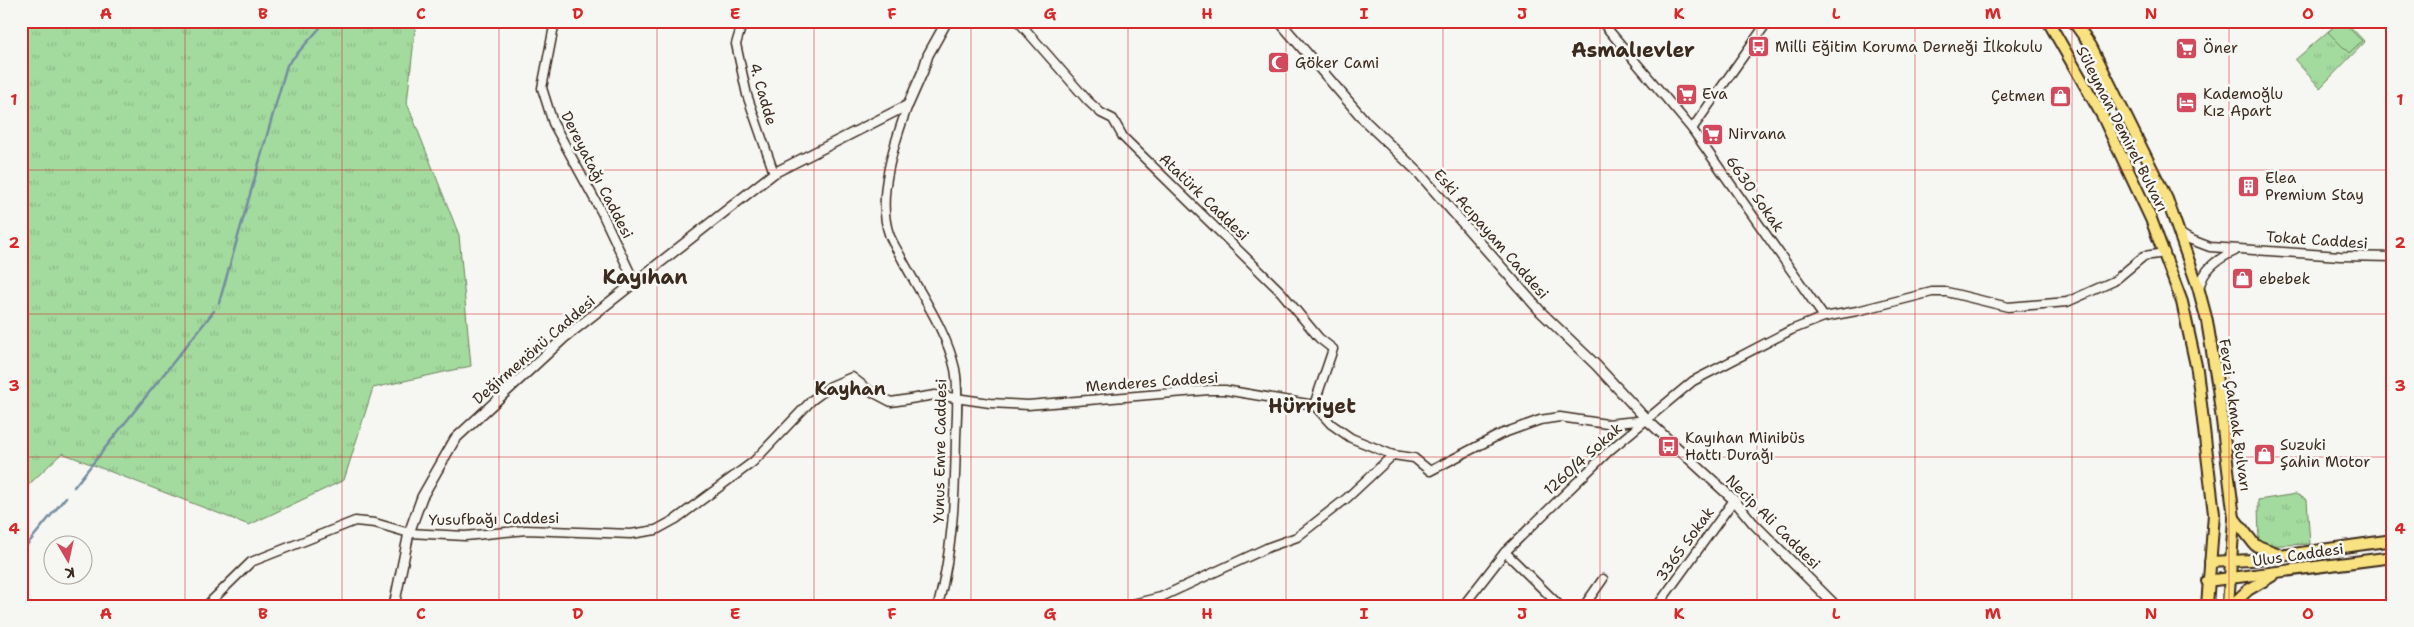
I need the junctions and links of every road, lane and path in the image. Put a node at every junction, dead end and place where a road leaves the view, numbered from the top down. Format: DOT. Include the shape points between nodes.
graph roads {
  1 [pos="555,21"];
  2 [pos="743,21"];
  3 [pos="946,21"];
  4 [pos="1018,21"];
  5 [pos="1279,21"];
  6 [pos="1602,21"];
  7 [pos="1768,21"];
  8 [pos="2048,21"];
  9 [pos="2073,21"];
  10 [pos="908,105"];
  11 [pos="1692,130"];
  12 [pos="774,172"];
  13 [pos="2179,233"];
  14 [pos="2239,249"];
  15 [pos="2165,253"];
  16 [pos="2393,257"];
  17 [pos="634,281"];
  18 [pos="2198,290"];
  19 [pos="1824,317"];
  20 [pos="956,398"];
  21 [pos="1314,404"];
  22 [pos="1640,412"];
  23 [pos="1646,420"];
  24 [pos="1633,422"];
  25 [pos="1393,455"];
  26 [pos="1688,459"];
  27 [pos="1734,500"];
  28 [pos="2234,518"];
  29 [pos="409,533"];
  30 [pos="2393,540"];
  31 [pos="1505,552"];
  32 [pos="2282,554"];
  33 [pos="2393,557"];
  34 [pos="2210,562"];
  35 [pos="2232,562"];
  36 [pos="2282,572"];
  37 [pos="1604,579"];
  38 [pos="2231,580"];
  39 [pos="2207,581"];
  40 [pos="1658,604"];
  41 [pos="206,606"];
  42 [pos="394,606"];
  43 [pos="938,606"];
  44 [pos="1124,606"];
  45 [pos="1463,606"];
  46 [pos="1560,606"];
  47 [pos="1584,606"];
  48 [pos="1836,606"];
  49 [pos="2206,606"];
  50 [pos="2230,606"];
  1 -- 17 [label="street, Dereyatağı Caddesi" via="542,88 553,123 601,211"];
  2 -- 12 [label="street, 4. Cadde" via="736,44 747,95"];
  3 -- 10 [label="main road"];
  4 -- 21 [label="street, Atatürk Caddesi" via="1088,101 1113,119 1123,137 1333,349"];
  5 -- 22 [label="main road, Eski Acıpayam Caddesi" via="1366,122 1398,151 1541,312"];
  6 -- 11 [label="street, 6630 Sokak"];
  7 -- 11 [label="street"];
  8 -- 15 [label="main road, Süleyman Demirel Bulvarı" via="2103,118"];
  9 -- 13 [label="main road, Süleyman Demirel Bulvarı" via="2091,46 2150,164"];
  10 -- 12 [label="main road, Değirmenönü Caddesi"];
  10 -- 20 [label="street, Yunus Emre Caddesi" via="887,173 885,216 889,234 937,321 955,370"];
  11 -- 19 [label="street, 6630 Sokak"];
  12 -- 17 [label="main road, Değirmenönü Caddesi"];
  13 -- 14 [label="street, Tokat Caddesi" via="2205,246"];
  13 -- 18 [label="main road, Fevzi Çakmak Bulvarı"];
  14 -- 16 [label="street, Tokat Caddesi"];
  14 -- 18 [label="street" via="2207,269"];
  15 -- 19 [label="street, 1260/4 Sokak" via="2144,256 2114,281 2067,302 2008,306 1947,292 1932,292"];
  15 -- 34 [label="main road, Fevzi Çakmak Bulvarı" via="2182,302 2197,370 2214,514"];
  17 -- 29 [label="main road, Değirmenönü Caddesi" via="564,338 455,439 422,497"];
  18 -- 28 [label="main road, Fevzi Çakmak Bulvarı" via="2207,321 2218,388"];
  19 -- 23 [label="street, 1260/4 Sokak" via="1791,330 1693,381"];
  20 -- 21 [label="street, Menderes Caddesi" via="1028,405 1225,390"];
  20 -- 29 [label="street, Yusufbağı Caddesi" via="935,395 891,402 852,378 831,386 812,400 753,462 656,530 631,534 526,530 465,536"];
  20 -- 43 [label="street, Yunus Emre Caddesi" via="954,527"];
  21 -- 25 [label="street" via="1332,424 1351,438"];
  22 -- 23 [label="main road, Eski Acıpayam Caddesi"];
  22 -- 24 [label="street"];
  23 -- 24 [label="street"];
  23 -- 26 [label="main road, Eski Acıpayam Caddesi"];
  23 -- 31 [label="street, 1260/4 Sokak" via="1610,450"];
  24 -- 25 [label="street" via="1607,424 1560,417 1540,420 1501,434 1430,471 1414,458"];
  25 -- 44 [label="street" via="1298,537 1161,597"];
  26 -- 27 [label="main road, Necip Ali Caddesi"];
  27 -- 40 [label="street, 3365 Sokak"];
  27 -- 48 [label="main road, Necip Ali Caddesi"];
  28 -- 32 [label="main road" via="2255,545"];
  28 -- 35 [label="main road, Fevzi Çakmak Bulvarı"];
  29 -- 41 [label="street, Yusufbağı Caddesi" via="355,521 251,562"];
  29 -- 42 [label="main road, Değirmenönü Caddesi"];
  30 -- 32 [label="main road, Ulus Caddesi"];
  31 -- 45 [label="street, 1260/4 Sokak"];
  31 -- 46 [label="street"];
  32 -- 35 [label="main road, Ulus Caddesi"];
  33 -- 36 [label="main road, Ulus Caddesi"];
  34 -- 35 [label="main road, Ulus Caddesi"];
  34 -- 39 [label="main road, Fevzi Çakmak Bulvarı"];
  35 -- 38 [label="main road, Fevzi Çakmak Bulvarı"];
  36 -- 38 [label="main road, Ulus Caddesi"];
  36 -- 50 [label="main road" via="2248,590"];
  37 -- 47 [label="street"];
  38 -- 39 [label="main road, Ulus Caddesi"];
  38 -- 50 [label="main road, Fevzi Çakmak Bulvarı"];
  39 -- 49 [label="main road, Fevzi Çakmak Bulvarı"];
}
